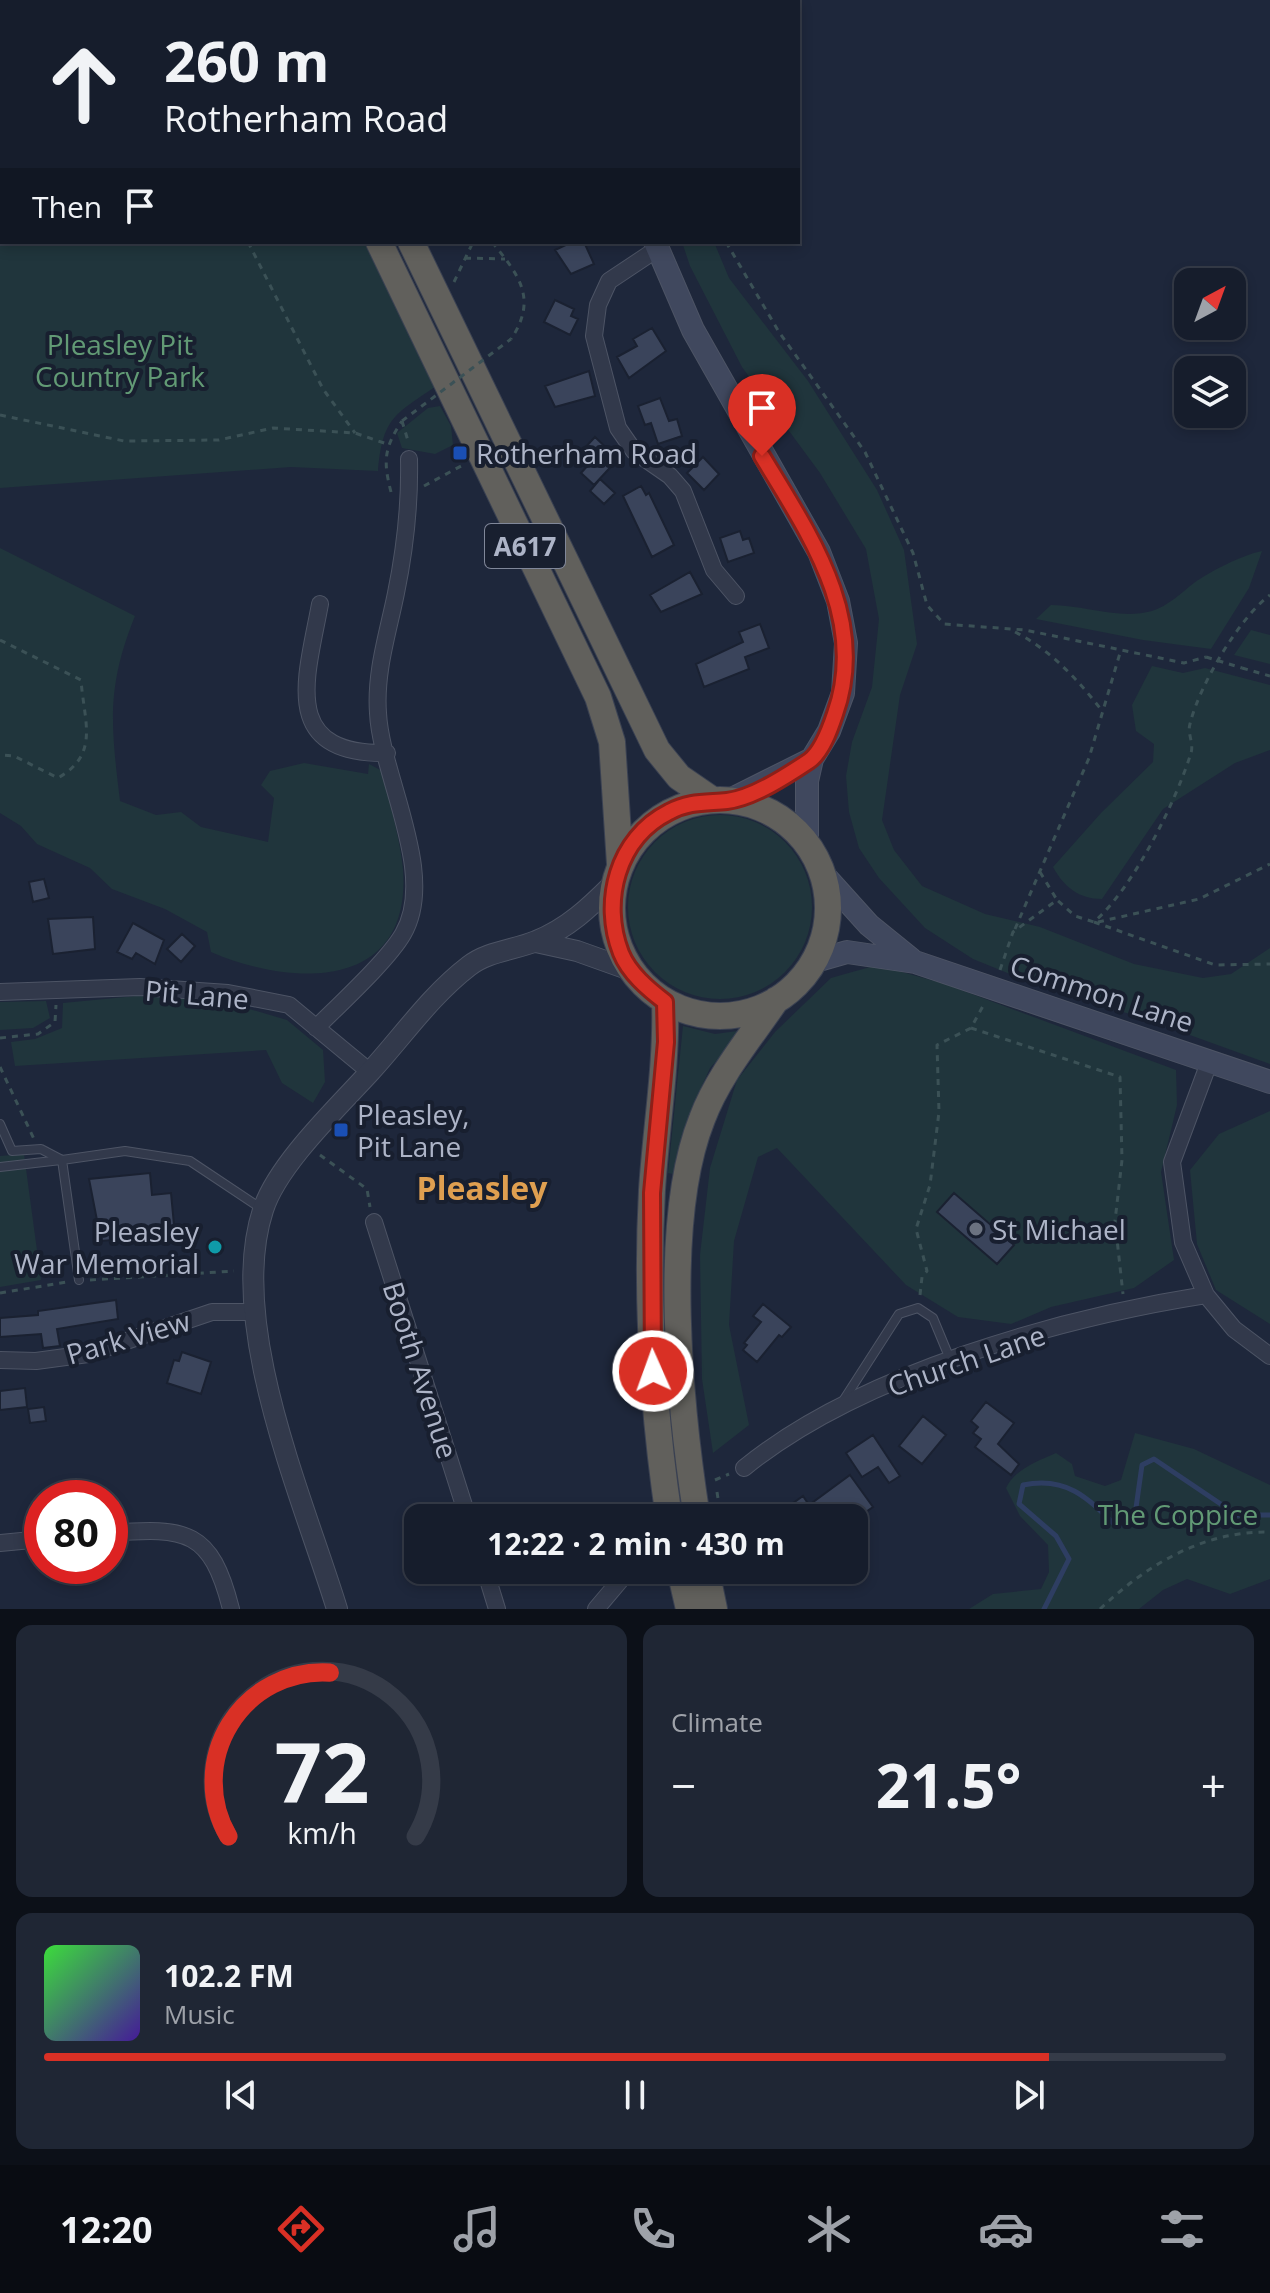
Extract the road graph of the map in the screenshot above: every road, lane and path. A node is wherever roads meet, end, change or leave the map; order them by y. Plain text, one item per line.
1 (249, 244) edge
2 (380, 244) edge
3 (412, 244) edge
4 (472, 244) edge
5 (494, 244) edge
6 (727, 244) edge
7 (656, 246) edge
8 (465, 258) junction
9 (505, 259) junction
10 (438, 294) junction
11 (0, 415) edge
12 (355, 433) junction
13 (409, 440) dead end
14 (387, 444) dead end
15 (481, 455) junction
16 (409, 459) dead end
17 (410, 494) junction
18 (1270, 595) edge
19 (736, 596) dead end
20 (320, 604) dead end
21 (1011, 629) junction
22 (0, 640) edge
23 (1121, 651) junction
24 (1270, 676) edge
25 (1103, 712) junction
26 (387, 753) junction
27 (0, 755) edge
28 (812, 759) junction
29 (720, 800) junction
30 (807, 843) junction
31 (1270, 864) edge
32 (1040, 872) junction
33 (617, 874) junction
34 (823, 874) junction
35 (1057, 900) junction
36 (1094, 922) junction
37 (1013, 932) junction
38 (536, 942) junction
39 (812, 962) junction
40 (915, 962) junction
41 (1270, 964) edge
42 (633, 971) junction
43 (992, 989) junction
44 (56, 990) junction
45 (0, 992) edge
46 (776, 1000) junction
47 (665, 1002) junction
48 (316, 1028) junction
49 (971, 1028) junction
50 (0, 1038) edge
51 (1210, 1060) junction
52 (0, 1067) edge
53 (370, 1072) junction
54 (1270, 1082) edge
55 (0, 1124) edge
56 (306, 1144) junction
57 (41, 1149) junction
58 (62, 1160) junction
59 (0, 1167) edge
60 (263, 1209) junction
61 (374, 1222) joint
62 (254, 1270) junction
63 (79, 1280) junction
64 (0, 1293) edge
65 (1206, 1295) junction
66 (918, 1308) junction
67 (1125, 1311) junction
68 (256, 1312) junction
69 (1270, 1356) edge
70 (950, 1359) junction
71 (0, 1360) edge
72 (841, 1405) junction
73 (744, 1468) joint
74 (464, 1504) edge
75 (667, 1504) edge
76 (695, 1504) edge
77 (719, 1504) edge
78 (128, 1532) edge
79 (1270, 1532) edge
80 (24, 1541) edge
81 (0, 1543) edge
82 (489, 1584) edge
83 (617, 1584) edge
84 (683, 1584) edge
85 (709, 1584) edge
86 (231, 1609) edge
87 (337, 1609) edge
88 (497, 1609) edge
89 (596, 1609) edge
90 (689, 1609) edge
91 (714, 1609) edge
92 (1100, 1609) edge

1 - 12 path
2 - 15 highway, A617
3 - 10 highway, A617
4 - 8 path
5 - 9 path
6 - 21 path
7 - 19 street
7 - 28 main road
8 - 9 path
8 - 10 path
9 - 13 path, bridge
10 - 29 highway, A617
11 - 12 path
12 - 14 path
15 - 17 path
15 - 33 highway, A617
16 - 17 street
17 - 26 street
18 - 36 path
20 - 26 street
21 - 23 path
21 - 25 path
22 - 27 path
23 - 24 path, bridge
23 - 25 path
25 - 32 path
26 - 48 street
28 - 29 main road
28 - 30 main road
29 - 30 highway
29 - 33 highway
30 - 34 highway
31 - 36 path
32 - 35 path
32 - 37 path
33 - 38 street
33 - 42 highway
34 - 39 highway
34 - 40 main road
35 - 36 path
35 - 37 path
36 - 41 path
37 - 43 path
38 - 42 street
38 - 53 street
39 - 40 main road
39 - 46 highway
40 - 43 main road, Common Lane
42 - 47 highway
43 - 49 path
43 - 51 main road, Common Lane
44 - 45 street, Pit Lane
44 - 48 street, Pit Lane
44 - 50 path
46 - 47 highway
46 - 76 highway
47 - 75 highway
48 - 53 street, Pit Lane
49 - 66 path
49 - 67 path
51 - 54 main road, Common Lane
51 - 65 street
52 - 57 path
53 - 56 street
55 - 57 lane
56 - 60 street
56 - 61 path
57 - 58 lane
58 - 59 lane
58 - 60 lane
58 - 63 lane
60 - 62 street
61 - 74 street, Booth Avenue
62 - 63 path
62 - 68 street
63 - 64 path
65 - 67 street, Church Lane
65 - 69 street
66 - 70 lane
66 - 72 lane
67 - 70 street, Church Lane
68 - 71 street, Park View
68 - 87 street
70 - 72 street, Church Lane
72 - 73 street, Church Lane
73 - 77 path
78 - 86 street
79 - 92 path
80 - 81 street
82 - 88 street
83 - 89 street
84 - 90 highway
85 - 91 highway

